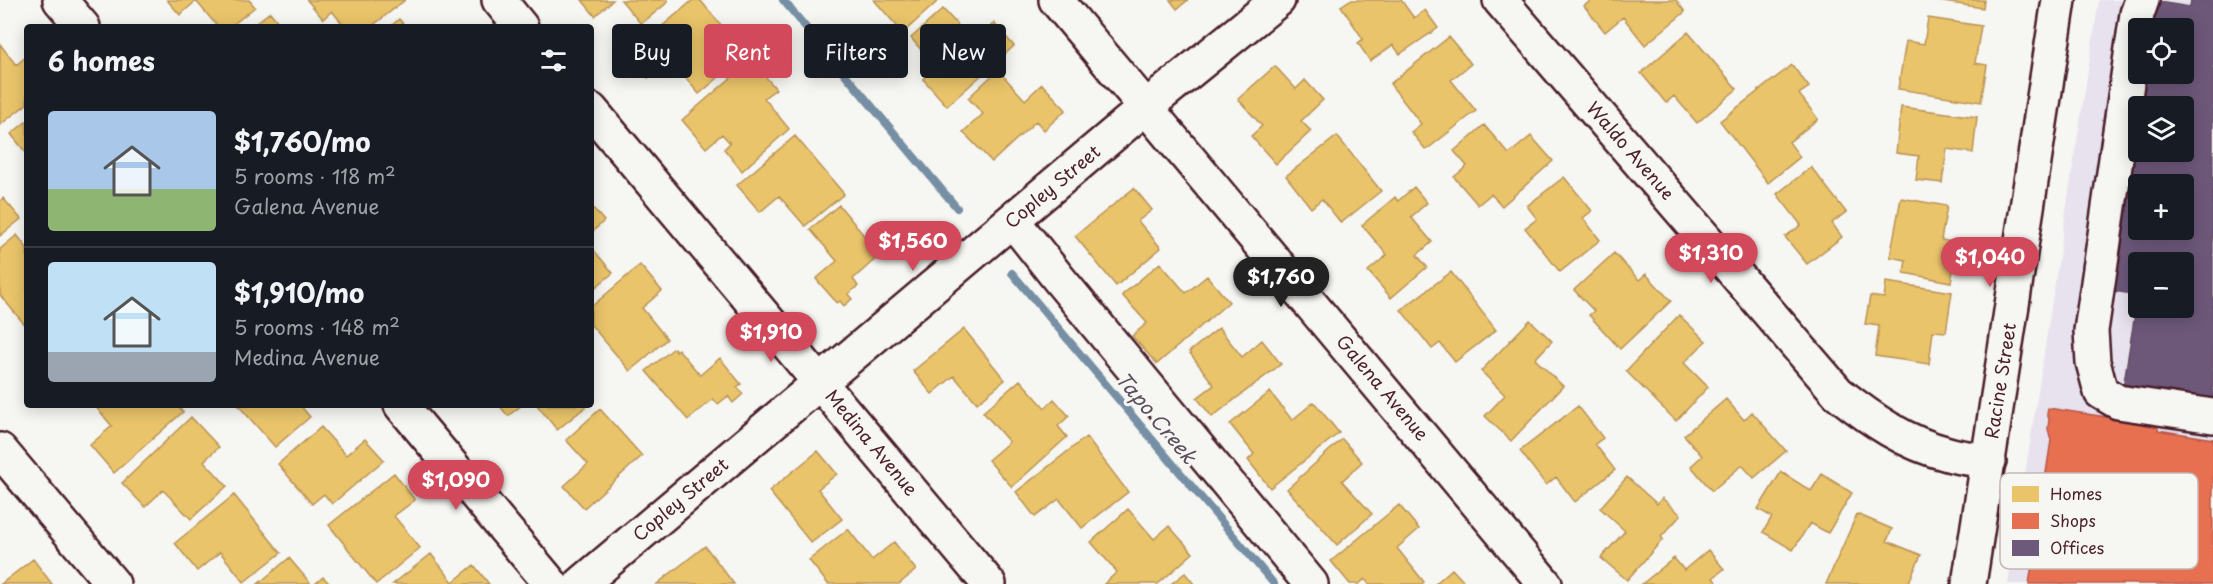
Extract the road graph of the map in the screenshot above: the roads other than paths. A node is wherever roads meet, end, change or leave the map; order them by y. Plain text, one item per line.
1 (60, 0) edge
2 (499, 0) edge
3 (1056, 0) edge
4 (1278, 0) edge
5 (1500, 0) edge
6 (2059, 0) edge
7 (2142, 0) edge
8 (80, 24) edge
9 (519, 24) edge
10 (1146, 107) junction
11 (594, 114) edge
12 (1013, 221) junction
13 (820, 383) junction
14 (403, 408) edge
15 (2213, 416) edge
16 (0, 450) edge
17 (1989, 461) junction
18 (113, 584) edge
19 (551, 584) edge
20 (581, 584) edge
21 (990, 584) edge
22 (1311, 584) edge
23 (1545, 584) edge
24 (1969, 584) edge

1 - 8 street
2 - 9 street
3 - 10 street, Galena Avenue
4 - 10 street, Copley Street
5 - 17 street, Waldo Avenue
6 - 17 street, Racine Street
7 - 15 street
10 - 12 street, Copley Street
10 - 23 street, Galena Avenue
11 - 13 street, Medina Avenue
12 - 13 street, Copley Street
12 - 22 street
13 - 20 street, Copley Street
13 - 21 street, Medina Avenue
14 - 19 street
16 - 18 street
17 - 24 street, Racine Street

